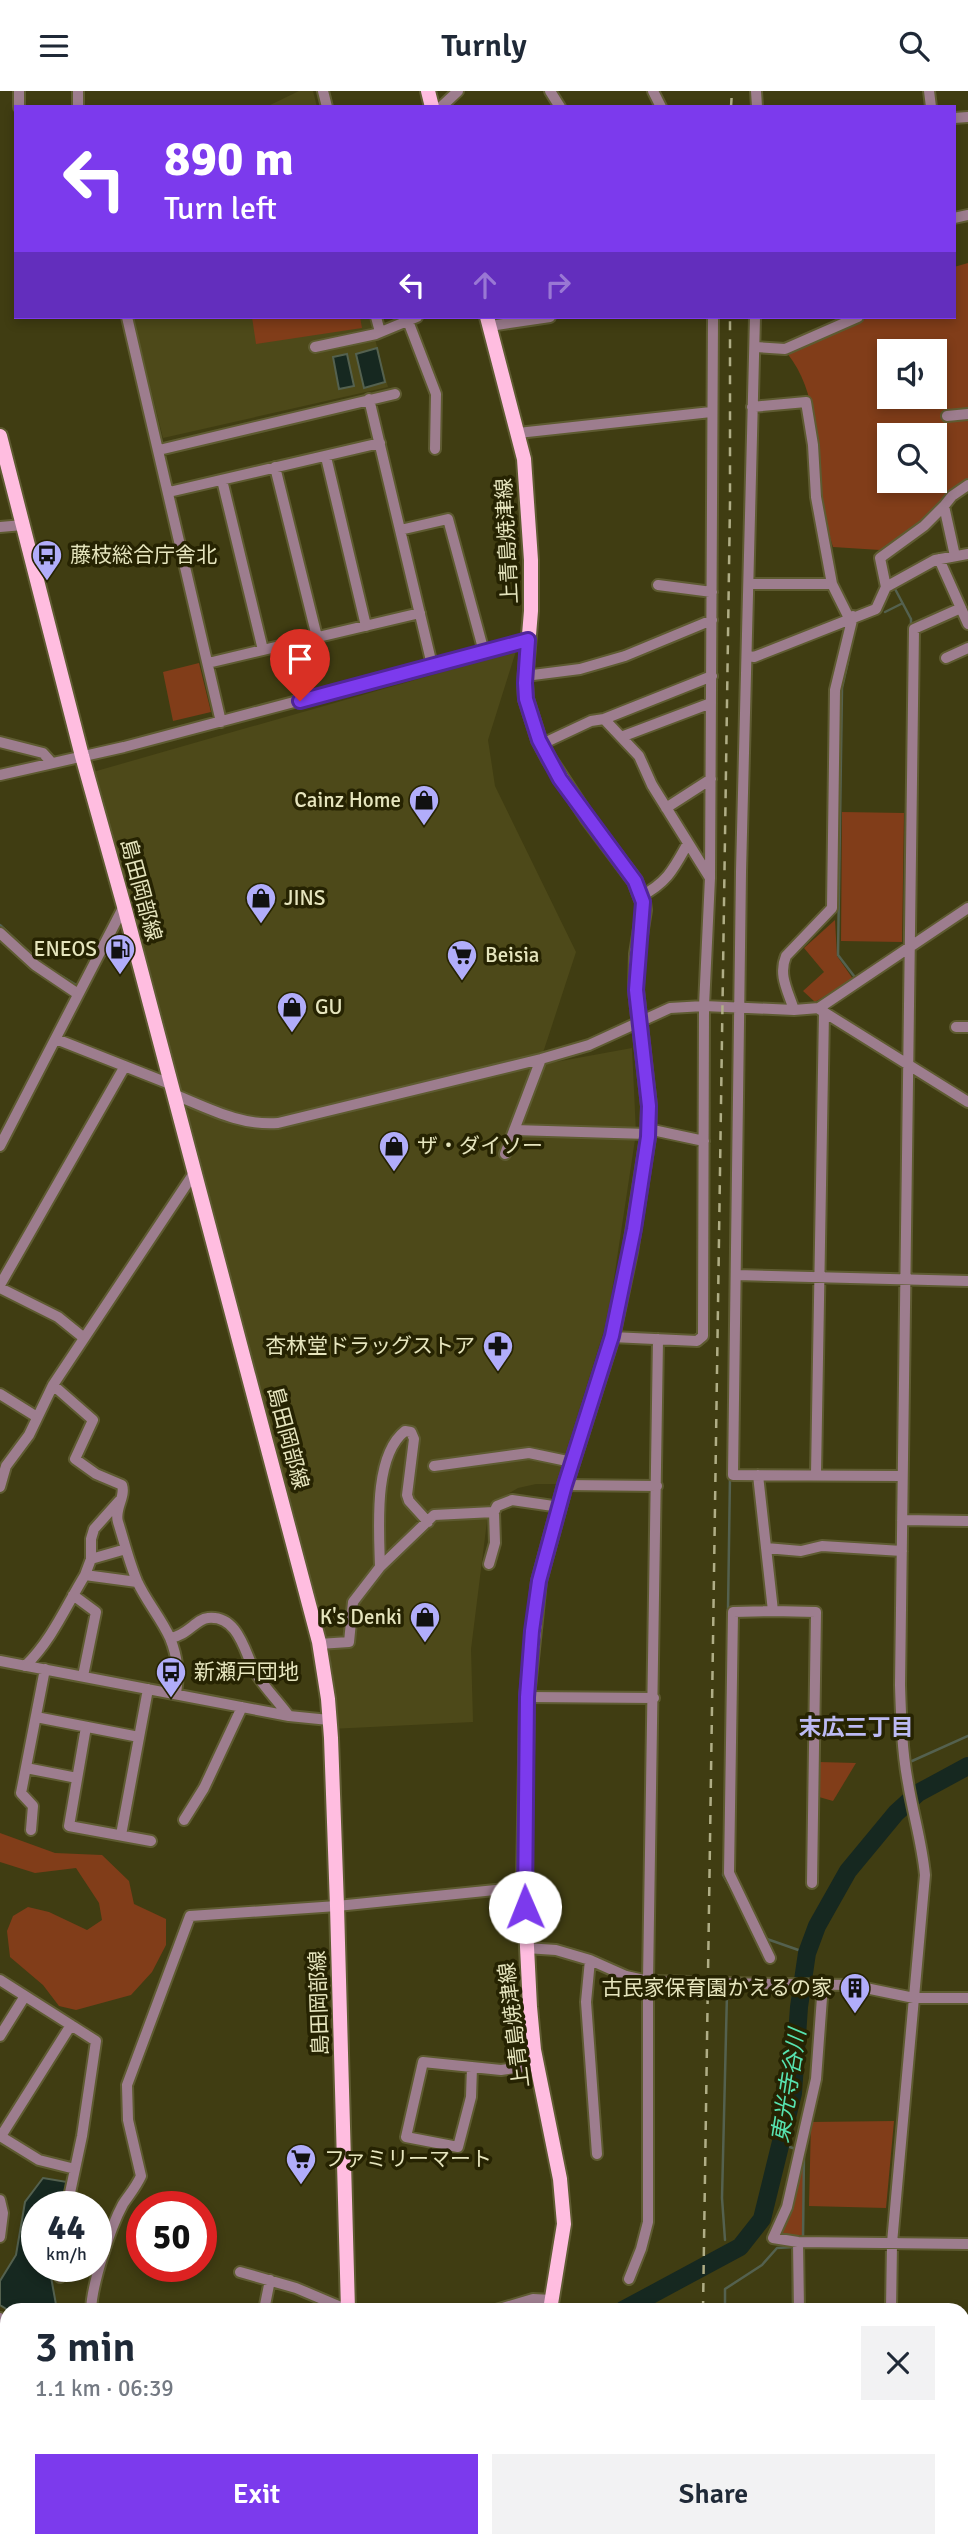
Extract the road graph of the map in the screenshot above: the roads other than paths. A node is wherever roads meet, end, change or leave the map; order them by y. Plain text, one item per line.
1 (458, 91) edge
2 (443, 105) edge
3 (127, 319) edge
4 (377, 319) edge
5 (413, 319) edge
6 (519, 319) edge
7 (713, 319) edge
8 (755, 319) edge
9 (853, 319) edge
10 (488, 321) edge
11 (380, 332) junction
12 (315, 347) dead end
13 (755, 347) junction
14 (395, 394) dead end
15 (369, 399) junction
16 (752, 407) junction
17 (711, 412) junction
18 (968, 414) edge
19 (947, 416) dead end
20 (518, 433) junction
21 (0, 436) edge
22 (380, 443) junction
23 (435, 449) dead end
24 (159, 450) junction
25 (326, 457) junction
26 (275, 467) junction
27 (222, 480) junction
28 (968, 485) edge
29 (169, 492) junction
30 (944, 506) junction
31 (23, 525) junction
32 (0, 527) edge
33 (400, 530) junction
34 (968, 554) edge
35 (955, 556) junction
36 (939, 559) junction
37 (749, 584) junction
38 (832, 584) junction
39 (658, 585) dead end
40 (886, 587) junction
41 (712, 592) junction
42 (961, 608) junction
43 (419, 613) junction
44 (851, 617) junction
45 (712, 620) junction
46 (968, 624) edge
47 (366, 625) junction
48 (317, 637) junction
49 (528, 640) junction
50 (968, 648) edge
51 (263, 650) junction
52 (484, 652) junction
53 (748, 656) junction
54 (946, 658) dead end
55 (208, 663) junction
56 (432, 665) junction
57 (525, 676) junction
58 (712, 676) junction
59 (711, 703) junction
60 (604, 719) junction
61 (221, 722) junction
62 (621, 737) junction
63 (0, 742) edge
64 (542, 744) junction
65 (82, 756) junction
66 (52, 763) junction
67 (0, 775) edge
68 (711, 779) junction
69 (666, 808) junction
70 (688, 843) junction
71 (710, 878) junction
72 (641, 896) junction
73 (124, 906) junction
74 (968, 908) edge
75 (0, 933) edge
76 (910, 948) junction
77 (78, 994) junction
78 (704, 1006) junction
79 (740, 1009) junction
80 (794, 1010) junction
81 (821, 1010) junction
82 (639, 1024) junction
83 (956, 1027) dead end
84 (968, 1027) edge
85 (56, 1039) junction
86 (541, 1059) junction
87 (125, 1066) junction
88 (908, 1066) junction
89 (172, 1089) junction
90 (968, 1102) edge
91 (514, 1130) junction
92 (648, 1132) junction
93 (704, 1141) junction
94 (0, 1146) edge
95 (505, 1154) dead end
96 (194, 1173) junction
97 (737, 1275) junction
98 (818, 1277) junction
99 (906, 1279) junction
100 (968, 1281) edge
101 (0, 1286) edge
102 (612, 1336) junction
103 (83, 1338) junction
104 (658, 1339) junction
105 (53, 1385) junction
106 (0, 1394) edge
107 (37, 1417) junction
108 (572, 1462) junction
109 (434, 1466) dead end
110 (816, 1474) junction
111 (758, 1475) junction
112 (902, 1476) junction
113 (565, 1485) junction
114 (657, 1486) junction
115 (0, 1487) edge
116 (122, 1496) junction
117 (559, 1507) junction
118 (494, 1512) junction
119 (902, 1520) junction
120 (968, 1521) edge
121 (428, 1522) junction
122 (766, 1548) junction
123 (127, 1549) junction
124 (902, 1552) junction
125 (91, 1559) junction
126 (489, 1563) dead end
127 (380, 1567) junction
128 (85, 1574) junction
129 (137, 1582) junction
130 (72, 1595) junction
131 (773, 1611) junction
132 (170, 1638) junction
133 (319, 1644) junction
134 (0, 1661) edge
135 (25, 1666) junction
136 (45, 1669) junction
137 (83, 1676) junction
138 (148, 1689) junction
139 (176, 1694) junction
140 (527, 1697) junction
141 (654, 1698) junction
142 (242, 1707) junction
143 (289, 1716) junction
144 (36, 1717) junction
145 (329, 1720) junction
146 (86, 1727) junction
147 (139, 1737) junction
148 (26, 1768) junction
149 (77, 1778) junction
150 (184, 1819) dead end
151 (31, 1830) dead end
152 (121, 1835) junction
153 (151, 1841) dead end
154 (812, 1883) dead end
155 (524, 1887) junction
156 (337, 1906) junction
157 (526, 1948) junction
158 (770, 1958) dead end
159 (590, 1960) junction
160 (0, 1980) edge
161 (648, 1981) junction
162 (690, 1982) tunnel mouth
163 (719, 1983) tunnel mouth
164 (820, 1984) junction
165 (25, 1996) junction
166 (914, 1998) junction
167 (968, 1998) edge
168 (71, 2025) junction
169 (0, 2036) edge
170 (537, 2065) junction
171 (472, 2067) junction
172 (0, 2136) edge
173 (597, 2154) dead end
174 (75, 2169) junction
175 (70, 2191) edge
176 (0, 2200) edge
177 (0, 2237) edge
178 (798, 2242) junction
179 (892, 2242) junction
180 (968, 2244) edge
181 (240, 2272) dead end
182 (629, 2279) dead end
183 (270, 2280) junction
184 (92, 2303) edge
185 (265, 2303) edge
186 (330, 2303) edge
187 (348, 2303) edge
188 (520, 2303) edge
189 (545, 2303) edge
190 (551, 2303) edge
191 (799, 2303) edge
192 (891, 2303) edge

1 - 2 street
3 - 24 street
4 - 11 street
5 - 11 street
5 - 23 street
6 - 10 street
7 - 17 street
8 - 13 street
9 - 13 street
10 - 20 main road, 上青島焼津線
11 - 12 street
13 - 16 street
14 - 15 street
15 - 22 street
15 - 24 street
16 - 37 street
16 - 38 street
17 - 20 street
17 - 41 street
18 - 19 street
20 - 49 main road, 上青島焼津線
21 - 31 main road, 島田岡部線
22 - 25 street
22 - 33 street
24 - 29 street
25 - 26 street
25 - 47 street
26 - 27 street
26 - 48 street
27 - 29 street
27 - 51 street
28 - 30 street
29 - 55 street
30 - 35 street
30 - 40 street
31 - 32 street
31 - 65 main road, 島田岡部線
33 - 43 street
33 - 52 street
34 - 35 street
35 - 36 street
36 - 40 street
36 - 42 street
37 - 38 street
37 - 53 street
38 - 44 street
39 - 41 street
40 - 44 street
41 - 45 street
42 - 46 street
42 - 76 street
43 - 47 street
43 - 56 street
44 - 53 street
44 - 80 street
45 - 57 street
45 - 58 street
47 - 48 street
48 - 51 street
49 - 52 street
49 - 57 main road, 上青島焼津線
50 - 54 street
51 - 55 street
52 - 56 street
53 - 79 street
55 - 61 street
56 - 61 street
57 - 64 main road, 上青島焼津線
58 - 59 street
58 - 60 street
59 - 62 street
59 - 68 street
60 - 62 street
60 - 64 street
61 - 65 street
62 - 69 street
63 - 66 street
64 - 72 main road, 上青島焼津線
65 - 66 street
65 - 73 main road, 島田岡部線
66 - 67 street
68 - 69 street
68 - 71 street
69 - 70 street
70 - 71 street
70 - 72 street
71 - 78 street
72 - 82 main road, 上青島焼津線
73 - 77 street
73 - 89 main road, 島田岡部線
74 - 76 street
75 - 77 street
76 - 81 street
76 - 88 street
77 - 85 street
78 - 79 street
78 - 82 street
78 - 93 street
79 - 80 street
79 - 97 street
80 - 81 street
81 - 88 street
81 - 98 street
82 - 86 street
82 - 92 main road, 上青島焼津線
83 - 84 street
85 - 87 street
85 - 94 street
86 - 89 street
86 - 91 street
87 - 89 street
87 - 101 street
88 - 90 street
88 - 99 street
89 - 96 main road, 島田岡部線
91 - 92 street
91 - 95 street
92 - 93 street
92 - 102 main road, 上青島焼津線
93 - 104 street
96 - 103 street
96 - 133 main road, 島田岡部線
97 - 98 street
97 - 111 street
98 - 99 street
98 - 110 street
99 - 100 street
99 - 112 street
101 - 103 street
102 - 104 street
102 - 108 main road, 上青島焼津線
103 - 105 street
104 - 114 street
105 - 107 street
105 - 116 street
106 - 107 street
107 - 115 street
108 - 109 street
108 - 113 main road, 上青島焼津線
110 - 111 street
110 - 112 street
111 - 122 street
112 - 119 street
113 - 114 street
113 - 117 main road, 上青島焼津線
114 - 141 street
116 - 123 street
116 - 125 street
117 - 118 street
117 - 140 main road, 上青島焼津線
118 - 121 street
118 - 126 street
119 - 120 street
119 - 124 street
121 - 127 street
121 - 127 street
122 - 124 street
122 - 131 street
123 - 125 street
123 - 129 street
124 - 166 street
125 - 128 street
127 - 133 street
128 - 129 street
128 - 130 street
129 - 132 street
130 - 135 street
130 - 137 street
131 - 154 street
131 - 158 street
132 - 139 street
132 - 143 street
133 - 145 main road, 島田岡部線
134 - 135 street
135 - 136 street
136 - 137 street
136 - 144 street
137 - 138 street
138 - 139 street
138 - 147 street
139 - 142 street
140 - 141 street
140 - 155 main road, 上青島焼津線
141 - 161 street
142 - 143 street
142 - 150 street
143 - 145 street
144 - 146 street
144 - 148 street
145 - 156 main road, 島田岡部線
146 - 147 street
146 - 149 street
147 - 152 street
148 - 149 street
148 - 151 street
149 - 152 street
152 - 153 street
155 - 156 street
155 - 157 main road, 上青島焼津線
156 - 184 street
156 - 187 main road, 島田岡部線
157 - 159 street
157 - 170 main road, 上青島焼津線
159 - 161 street
159 - 173 street
160 - 165 street
161 - 162 street
161 - 182 street
163 - 164 street
164 - 166 street
164 - 178 street
165 - 168 street
165 - 169 street
166 - 167 street
166 - 179 street
168 - 172 street
168 - 174 street
170 - 171 street
170 - 190 main road, 上青島焼津線
171 - 171 street
172 - 174 street
174 - 175 street
176 - 177 street
178 - 179 street
178 - 191 street
179 - 180 street
179 - 192 street
181 - 183 street
183 - 185 street
183 - 186 street
188 - 189 street

